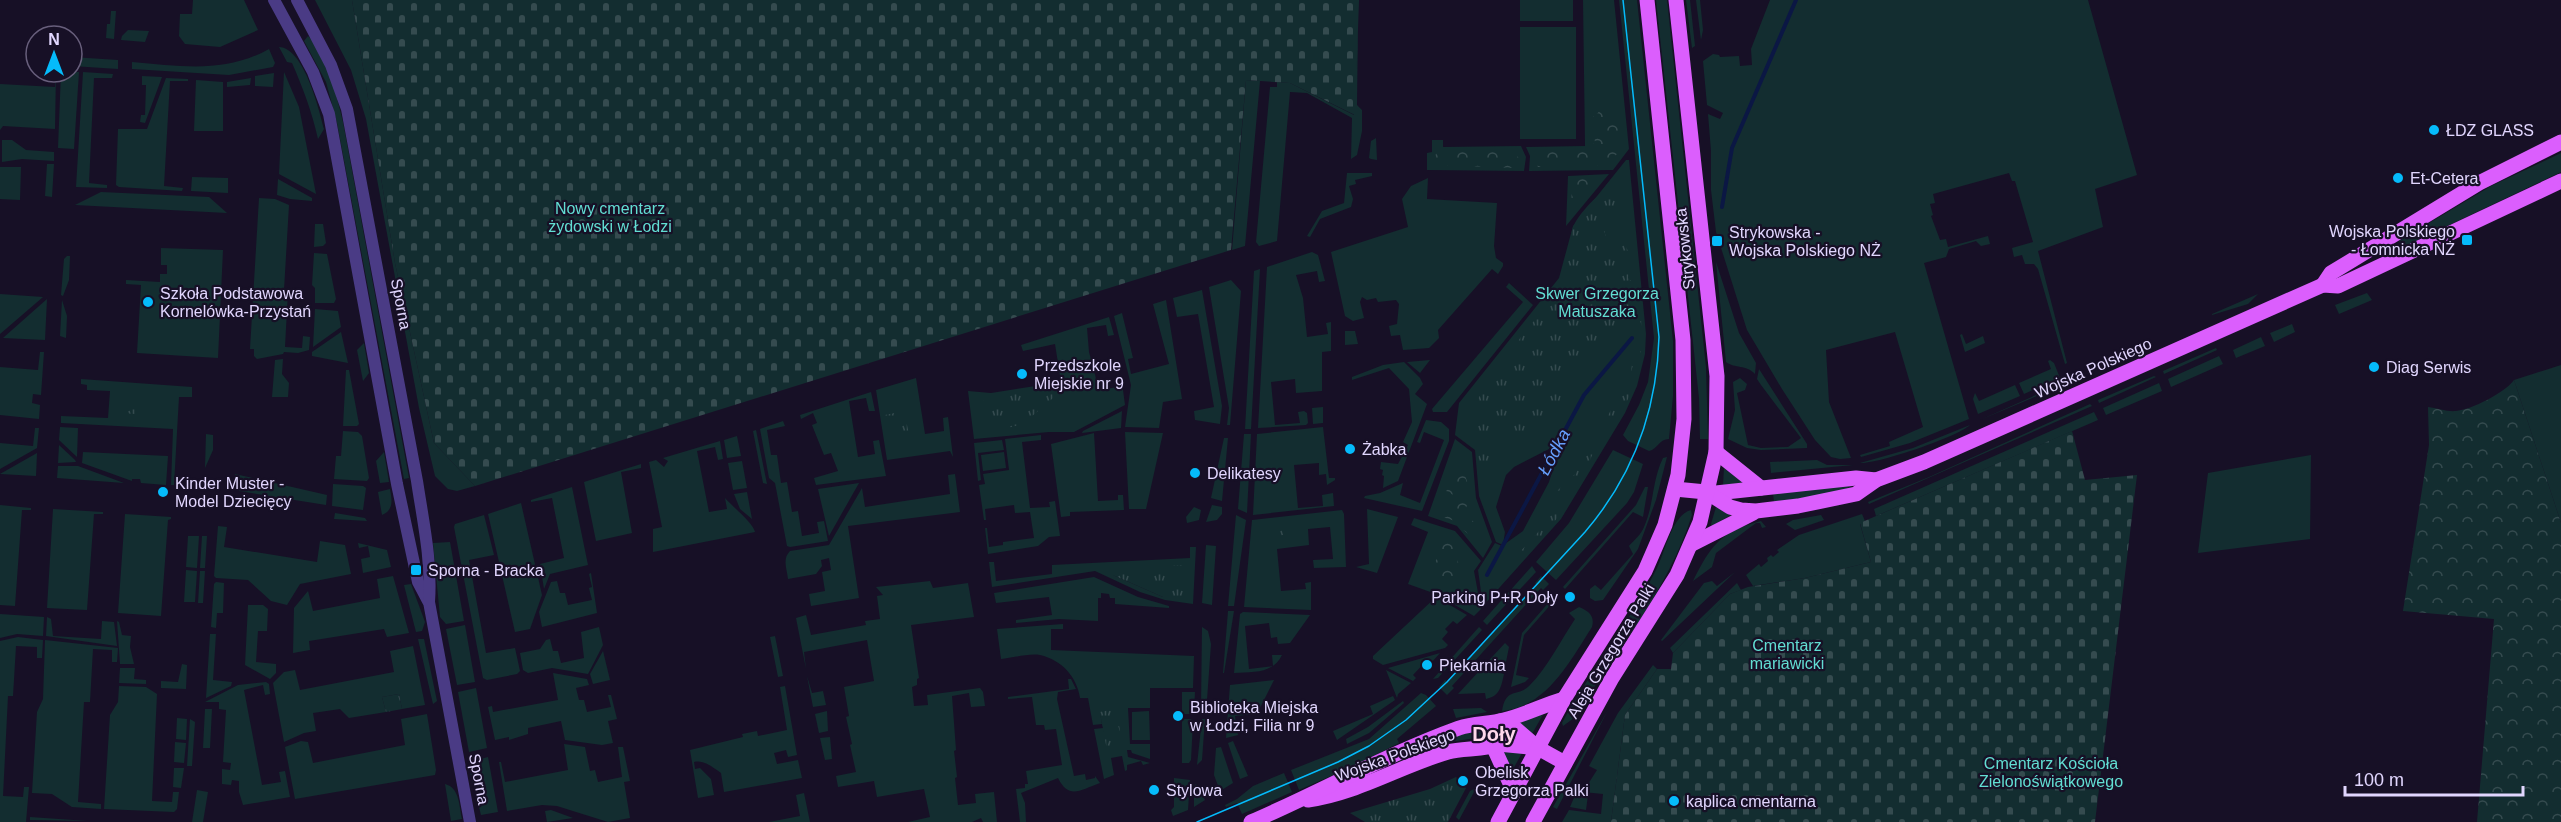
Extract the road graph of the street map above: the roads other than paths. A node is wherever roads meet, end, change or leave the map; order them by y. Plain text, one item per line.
1 (274, 0) edge
2 (297, 0) edge
3 (1647, 0) edge
4 (1676, 0) edge
5 (2561, 141) edge
6 (2561, 181) edge
7 (2323, 285) junction
8 (1716, 452) junction
9 (1876, 480) junction
10 (1761, 488) junction
11 (1675, 489) junction
12 (1708, 493) junction
13 (1756, 511) junction
14 (1692, 544) junction
15 (429, 602) junction
16 (1564, 699) junction
17 (1500, 721) junction
18 (1493, 746) junction
19 (1538, 748) junction
20 (1565, 763) junction
21 (1514, 792) junction
22 (1300, 801) junction
23 (470, 822) edge
24 (1251, 822) edge
25 (1498, 822) edge
26 (1533, 822) edge

1 - 15 street, Sporna
2 - 15 street, Sporna
3 - 11 main road, Strykowska
4 - 8 main road, Strykowska
5 - 7 main road, Wojska Polskiego
6 - 7 main road, Wojska Polskiego
7 - 9 main road, Wojska Polskiego
8 - 10 main road
8 - 12 main road, Strykowska
9 - 10 main road, Wojska Polskiego
9 - 13 main road, Wojska Polskiego
10 - 12 main road, Wojska Polskiego
11 - 12 main road, Wojska Polskiego
11 - 16 main road, Aleja Grzegorza Palki
12 - 13 main road, Wojska Polskiego
12 - 14 main road, Aleja Grzegorza Palki
13 - 14 main road
14 - 20 main road, Aleja Grzegorza Palki
15 - 23 street, Sporna
16 - 17 main road, Wojska Polskiego
16 - 19 main road, Aleja Grzegorza Palki
17 - 19 main road, Wojska Polskiego
17 - 22 main road, Wojska Polskiego
18 - 19 main road, Wojska Polskiego
18 - 21 main road
18 - 22 main road, Wojska Polskiego
19 - 20 main road, Wojska Polskiego
19 - 21 main road, Aleja Grzegorza Palki
20 - 26 main road, Aleja Grzegorza Palki
21 - 25 main road, Aleja Grzegorza Palki
22 - 24 main road, Wojska Polskiego

